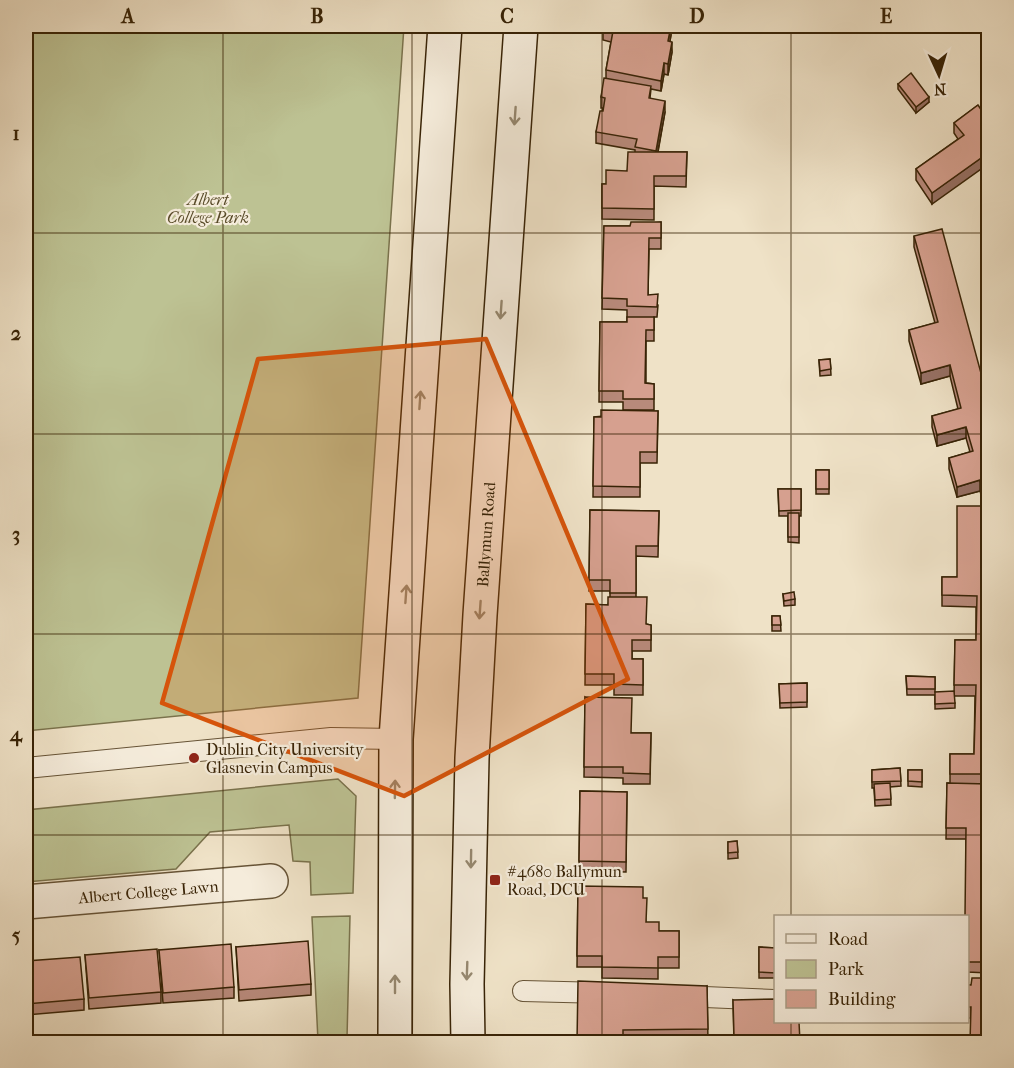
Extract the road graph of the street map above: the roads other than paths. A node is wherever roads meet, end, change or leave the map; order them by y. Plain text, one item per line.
1 (446, 26) edge
2 (521, 26) edge
3 (396, 739) junction
4 (26, 768) edge
5 (271, 881) dead end
6 (26, 902) edge
7 (523, 991) dead end
8 (620, 994) edge
9 (668, 996) edge
10 (774, 1000) edge
11 (395, 1042) edge
12 (468, 1042) edge

3 -> 1 main road
2 -> 12 main road, Ballymun Road
3 - 4 lane
11 -> 3 main road
5 - 6 main road, Albert College Lawn
7 - 8 lane
9 - 10 lane

